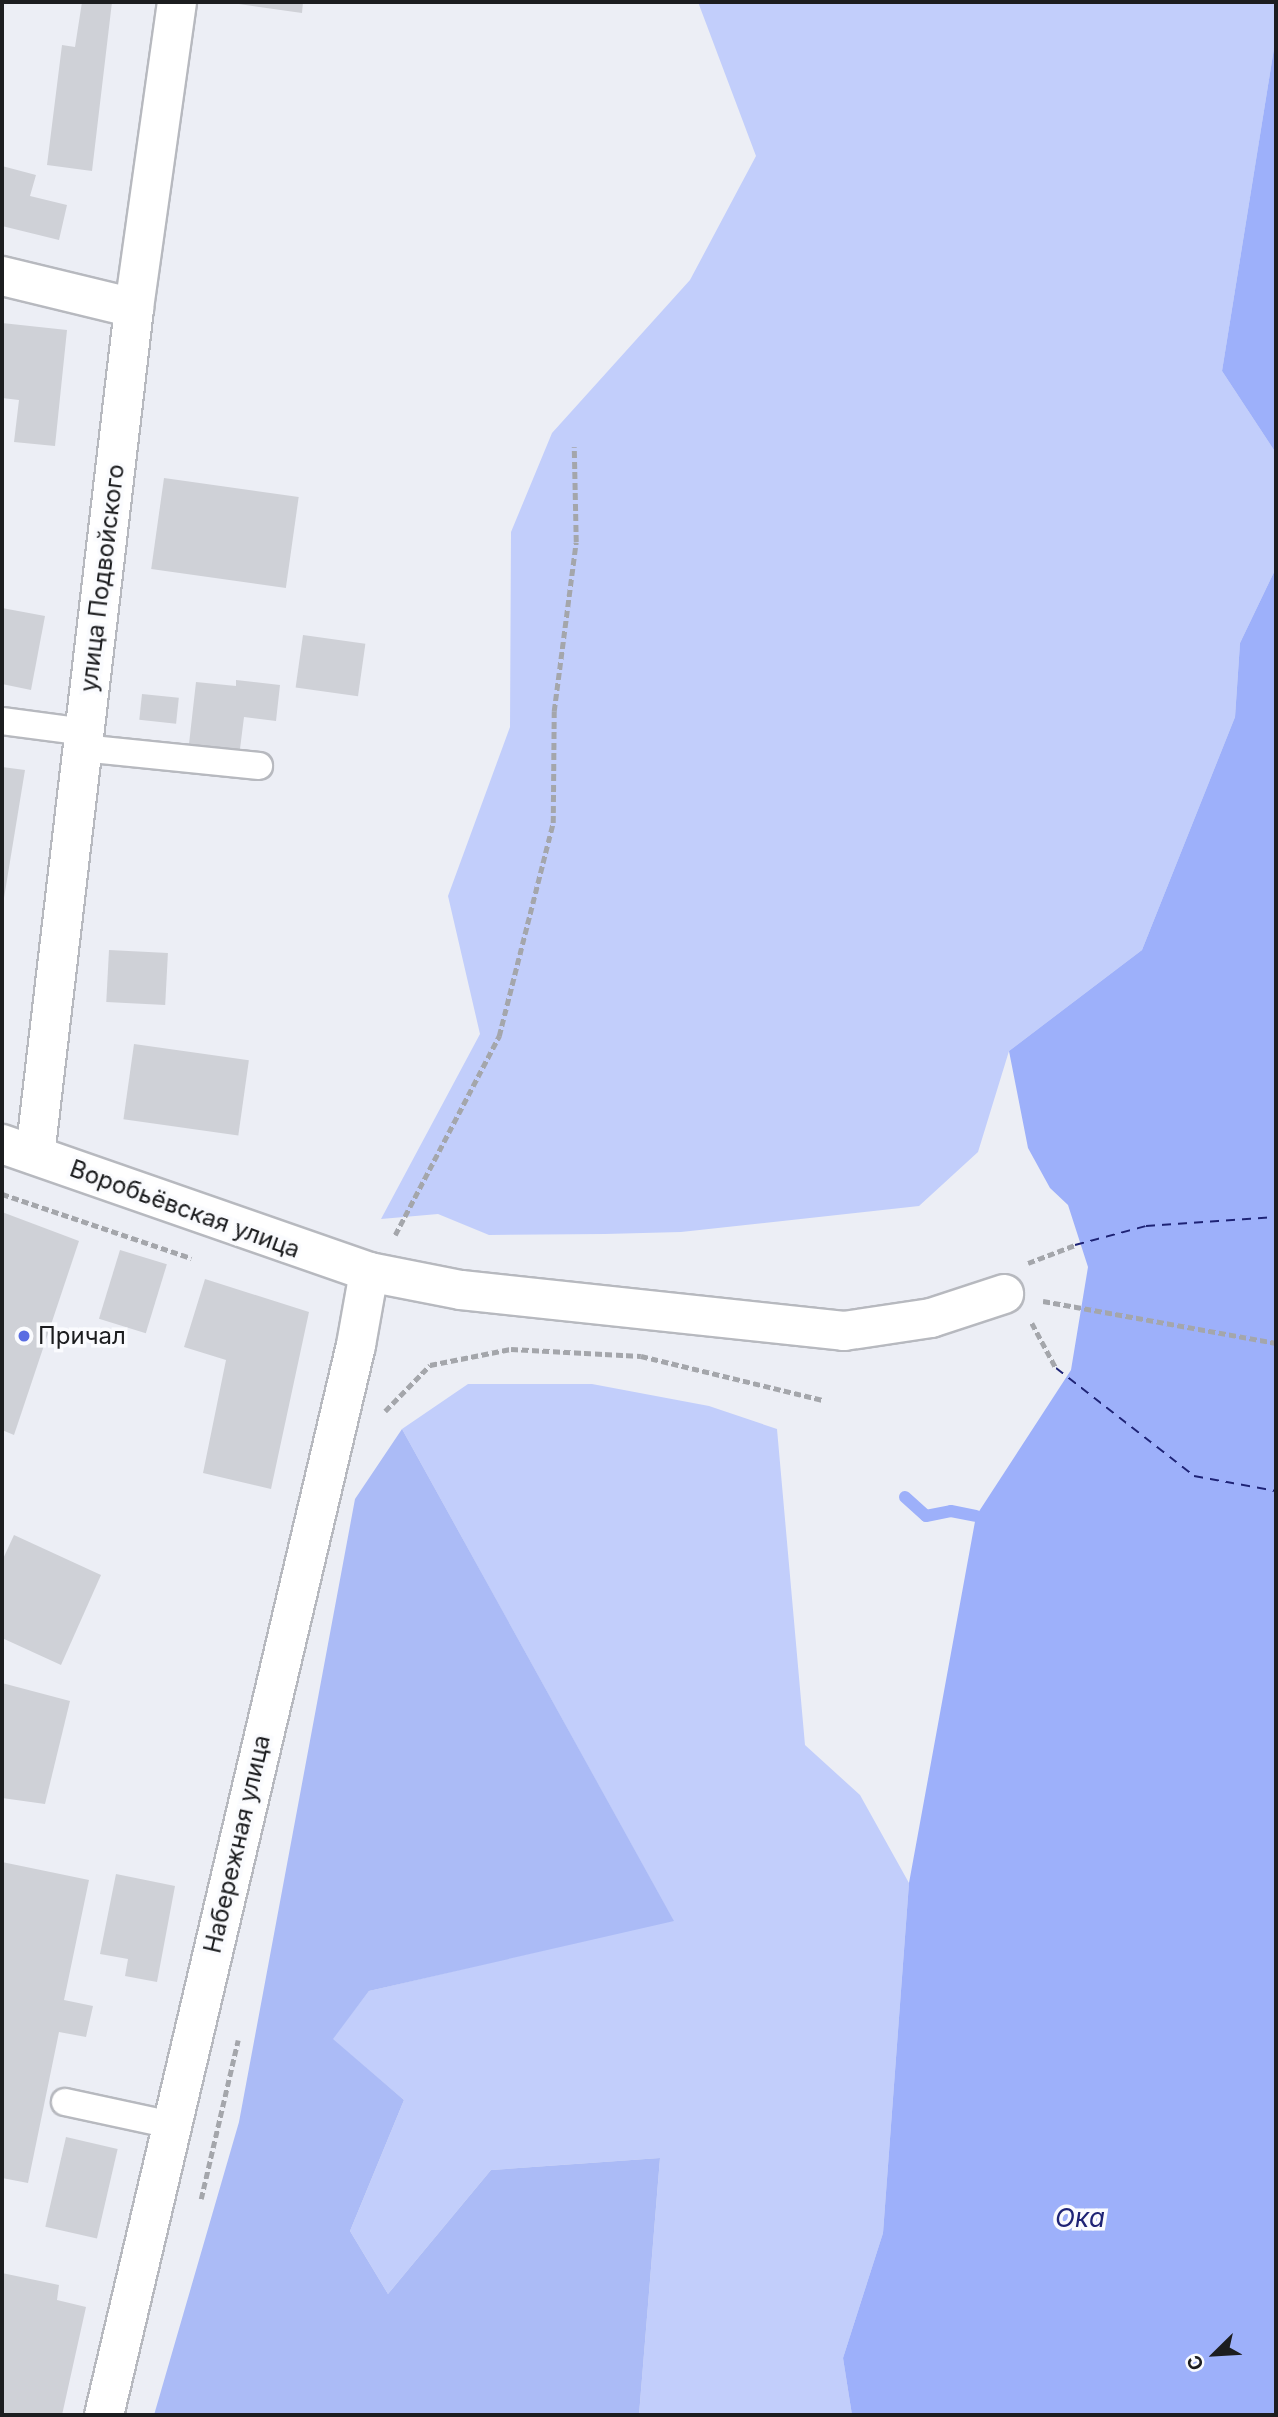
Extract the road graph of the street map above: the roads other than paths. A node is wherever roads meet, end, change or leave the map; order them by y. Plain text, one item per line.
1 (177, 2) edge
2 (2, 276) edge
3 (134, 308) junction
4 (2, 721) edge
5 (83, 740) junction
6 (259, 766) dead end
7 (18, 1149) edge
8 (369, 1272) junction
9 (1004, 1294) road end
10 (65, 2102) dead end
11 (172, 2124) junction
12 (104, 2415) edge

1 - 3 street, улица Подвойского
2 - 3 street
3 - 5 street, улица Подвойского
4 - 5 lane
5 - 6 lane
5 - 7 street, улица Подвойского
7 - 8 street, Воробьёвская улица
8 - 9 street, Воробьёвская улица
8 - 11 street, Набережная улица
10 - 11 lane
11 - 12 street, Набережная улица

